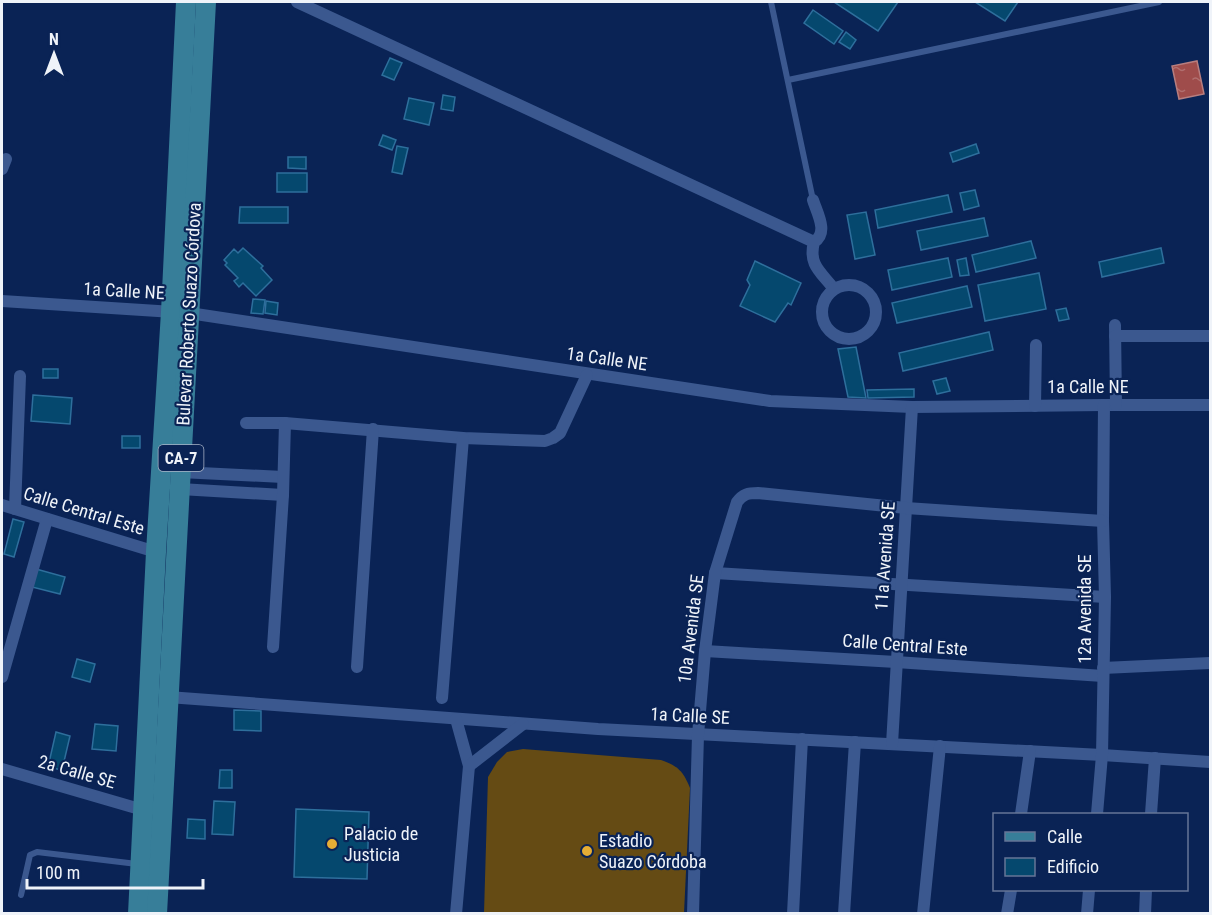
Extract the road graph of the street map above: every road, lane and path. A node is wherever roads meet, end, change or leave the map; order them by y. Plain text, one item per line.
1 (186, 2) edge
2 (206, 2) edge
3 (297, 2) edge
4 (771, 2) edge
5 (1159, 2) edge
6 (788, 80) junction
7 (813, 200) joint
8 (814, 242) junction
9 (834, 289) junction
10 (2, 302) edge
11 (180, 313) junction
12 (1210, 336) edge
13 (1036, 345) dead end
14 (587, 375) junction
15 (20, 376) dead end
16 (1110, 405) junction
17 (1210, 405) edge
18 (1035, 406) junction
19 (912, 407) junction
20 (246, 423) dead end
21 (285, 423) junction
22 (373, 429) junction
23 (463, 438) junction
24 (283, 477) junction
25 (180, 480) junction
26 (283, 495) junction
27 (2, 505) edge
28 (906, 508) junction
29 (15, 509) junction
30 (47, 519) junction
31 (1103, 521) junction
32 (156, 552) junction
33 (715, 573) junction
34 (901, 584) junction
35 (1105, 597) junction
36 (273, 647) dead end
37 (705, 651) junction
38 (896, 662) junction
39 (1210, 663) edge
40 (357, 667) dead end
41 (1103, 672) junction
42 (2, 677) edge
43 (168, 697) junction
44 (442, 698) dead end
45 (456, 719) junction
46 (523, 724) junction
47 (698, 735) junction
48 (802, 739) junction
49 (855, 742) junction
50 (892, 744) junction
51 (940, 746) junction
52 (1030, 751) junction
53 (1102, 755) junction
54 (1155, 758) junction
55 (1210, 762) edge
56 (469, 766) junction
57 (2, 769) edge
58 (143, 810) junction
59 (1021, 813) edge
60 (1097, 813) edge
61 (1151, 813) edge
62 (140, 864) junction
63 (1011, 891) edge
64 (1089, 891) edge
65 (1146, 891) edge
66 (21, 895) dead end
67 (138, 914) edge
68 (157, 914) edge
69 (456, 914) edge
70 (693, 914) edge
71 (793, 914) edge
72 (844, 914) edge
73 (923, 914) edge
74 (1007, 914) edge
75 (1087, 914) edge
76 (1145, 914) edge

1 - 11 main road, Bulevar Roberto Suazo Córdova / CA-7
2 - 11 main road, Bulevar Roberto Suazo Córdova / CA-7
3 - 8 street
4 - 6 lane
5 - 6 lane
6 - 7 lane
7 - 8 street
8 - 9 street
9 - 9 street
10 - 11 street, 1a Calle NE
11 - 14 street, 1a Calle NE
11 - 25 main road, Bulevar Roberto Suazo Córdova / CA-7
11 - 32 main road, Bulevar Roberto Suazo Córdova / CA-7
12 - 16 street, 12a Avenida SE
13 - 18 street
14 - 19 street, 1a Calle NE
14 - 23 street
15 - 29 street
16 - 17 street, 1a Calle NE
16 - 18 street, 1a Calle NE
16 - 31 street, 12a Avenida SE
18 - 19 street, 1a Calle NE
19 - 28 street, 11a Avenida SE
20 - 21 street
21 - 22 street
21 - 24 street
22 - 23 street
22 - 40 street
23 - 44 street
24 - 25 street
24 - 26 street
25 - 26 street
25 - 43 main road, Bulevar Roberto Suazo Córdova / CA-7
26 - 36 street
27 - 29 street, Calle Central Este
28 - 31 street
28 - 33 street, 10a Avenida SE
28 - 34 street, 11a Avenida SE
29 - 30 street, Calle Central Este
30 - 32 street, Calle Central Este
30 - 42 street
31 - 35 street, 12a Avenida SE
32 - 58 main road, Bulevar Roberto Suazo Córdova / CA-7
33 - 34 street
33 - 37 street, 10a Avenida SE
34 - 35 street
34 - 38 street, 11a Avenida SE
35 - 41 street, 12a Avenida SE
37 - 38 street, Calle Central Este
37 - 47 street, 10a Avenida SE
38 - 41 street, Calle Central Este
38 - 50 street, 11a Avenida SE
39 - 41 street, Calle Central Este
41 - 53 street, 12a Avenida SE
43 - 45 street, 1a Calle SE
43 - 68 main road, Bulevar Roberto Suazo Córdova / CA-7
45 - 46 street, 1a Calle SE
45 - 56 street
46 - 47 street, 1a Calle SE
46 - 56 street
47 - 48 street, 1a Calle SE
47 - 70 street, 10a Avenida SE
48 - 49 street, 1a Calle SE
48 - 71 street
49 - 50 street, 1a Calle SE
49 - 72 street
50 - 51 street, 1a Calle SE
51 - 52 street, 1a Calle SE
51 - 73 street
52 - 53 street, 1a Calle SE
52 - 59 street
53 - 54 street, 1a Calle SE
53 - 60 street, 12a Avenida SE
54 - 55 street, 1a Calle SE
54 - 61 street
56 - 69 street
57 - 58 street, 2a Calle SE
58 - 62 main road, Bulevar Roberto Suazo Córdova / CA-7
62 - 66 lane
62 - 67 main road, Bulevar Roberto Suazo Córdova / CA-7
63 - 74 street
64 - 75 street
65 - 76 street

